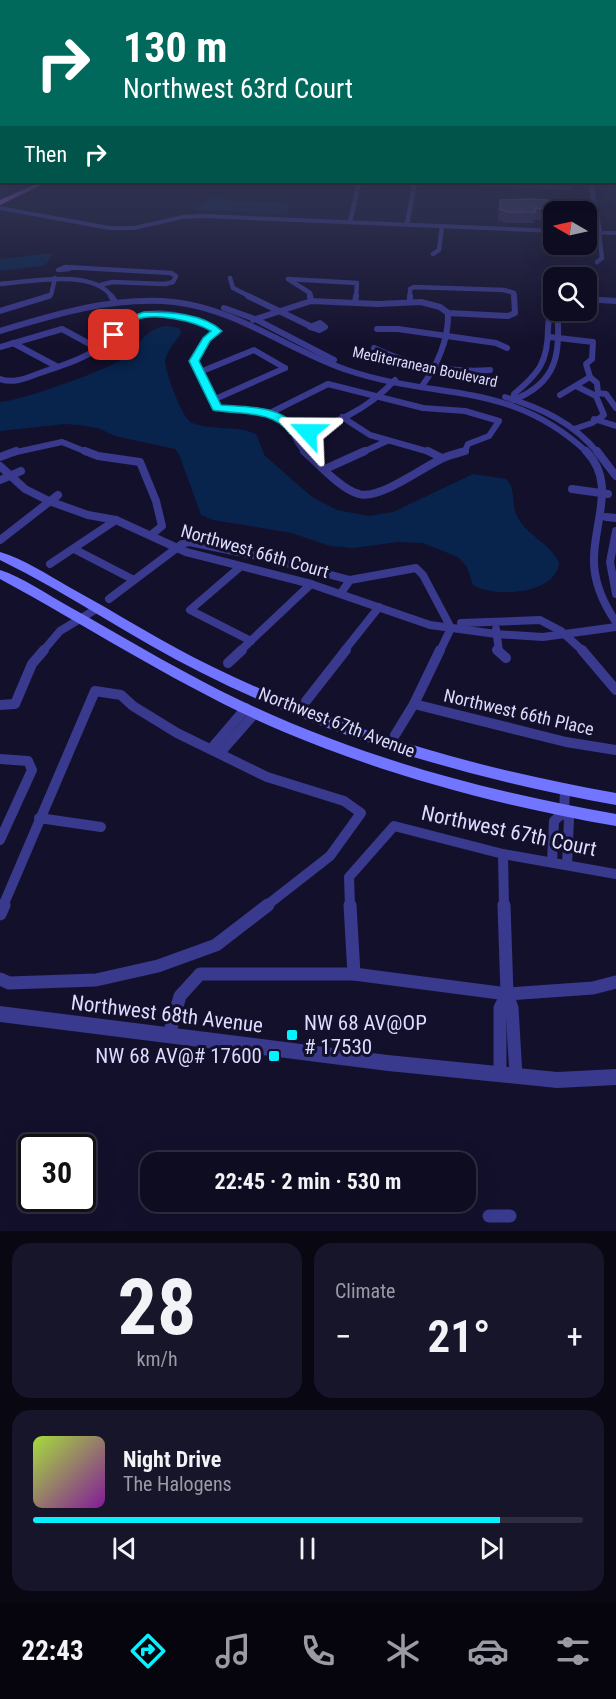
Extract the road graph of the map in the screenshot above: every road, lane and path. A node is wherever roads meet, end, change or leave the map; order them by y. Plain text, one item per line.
1 (441, 232) edge
2 (599, 233) joint
3 (616, 233) edge
4 (433, 254) dead end
5 (597, 261) dead end
6 (69, 268) dead end
7 (82, 268) junction
8 (55, 278) junction
9 (77, 278) junction
10 (230, 278) dead end
11 (0, 284) edge
12 (104, 287) junction
13 (597, 300) edge
14 (178, 301) junction
15 (311, 301) junction
16 (616, 301) edge
17 (115, 302) junction
18 (355, 302) junction
19 (410, 302) junction
20 (279, 310) junction
21 (0, 311) edge
22 (448, 313) junction
23 (170, 315) junction
24 (134, 318) junction
25 (255, 320) junction
26 (549, 321) edge
27 (558, 321) edge
28 (246, 323) junction
29 (126, 324) junction
30 (310, 326) dead end
31 (0, 329) edge
32 (377, 329) dead end
33 (446, 337) junction
34 (550, 337) junction
35 (560, 338) junction
36 (13, 343) junction
37 (0, 347) edge
38 (374, 348) dead end
39 (507, 348) dead end
40 (99, 349) junction
41 (433, 365) junction
42 (56, 366) junction
43 (490, 370) dead end
44 (200, 372) junction
45 (590, 377) junction
46 (0, 379) edge
47 (395, 380) junction
48 (8, 382) joint
49 (424, 384) junction
50 (576, 386) junction
51 (596, 394) junction
52 (560, 395) dead end
53 (379, 397) junction
54 (213, 400) junction
55 (512, 402) junction
56 (616, 408) edge
57 (270, 413) junction
58 (342, 417) junction
59 (596, 419) junction
60 (616, 426) edge
61 (575, 428) junction
62 (565, 431) junction
63 (294, 432) junction
64 (387, 441) junction
65 (0, 457) edge
66 (442, 458) junction
67 (0, 465) edge
68 (326, 469) junction
69 (21, 471) dead end
70 (10, 475) junction
71 (616, 476) edge
72 (0, 480) edge
73 (572, 489) dead end
74 (608, 494) junction
75 (58, 495) dead end
76 (364, 495) joint
77 (49, 501) junction
78 (606, 517) junction
79 (616, 518) edge
80 (116, 520) junction
81 (616, 531) edge
82 (151, 535) junction
83 (0, 540) edge
84 (177, 548) junction
85 (74, 549) junction
86 (1, 558) edge
87 (50, 564) dead end
88 (240, 567) junction
89 (0, 574) edge
90 (134, 580) junction
91 (350, 580) junction
92 (311, 584) junction
93 (341, 593) junction
94 (616, 594) edge
95 (109, 599) dead end
96 (379, 607) junction
97 (98, 608) junction
98 (80, 619) junction
99 (496, 621) junction
100 (616, 622) edge
101 (461, 623) dead end
102 (616, 627) edge
103 (451, 628) junction
104 (496, 634) junction
105 (566, 636) junction
106 (252, 641) junction
107 (506, 658) dead end
108 (228, 663) dead end
109 (616, 690) edge
110 (263, 696) junction
111 (306, 701) dead end
112 (414, 704) junction
113 (0, 705) edge
114 (251, 711) junction
115 (395, 735) dead end
116 (616, 750) edge
117 (215, 751) junction
118 (0, 759) edge
119 (565, 791) junction
120 (616, 799) edge
121 (564, 812) junction
122 (39, 818) junction
123 (616, 820) edge
124 (101, 826) dead end
125 (0, 840) edge
126 (503, 854) junction
127 (552, 862) junction
128 (567, 865) junction
129 (616, 874) edge
130 (0, 915) edge
131 (354, 974) junction
132 (0, 979) edge
133 (616, 982) edge
134 (507, 994) junction
135 (0, 1014) edge
136 (169, 1035) junction
137 (508, 1076) junction
138 (616, 1077) edge
139 (489, 1216) dead end
140 (510, 1216) dead end

1 - 4 street
2 - 3 street
2 - 5 street
6 - 7 street
7 - 9 street
7 - 12 street
8 - 9 street
8 - 11 street
8 - 21 street
9 - 12 street
10 - 20 street
12 - 17 street
13 - 16 street
14 - 17 street, Mediterranean Boulevard
14 - 23 street
14 - 25 street, Mediterranean Boulevard
14 - 28 street, Mediterranean Boulevard
15 - 18 street
15 - 18 street
15 - 20 street
17 - 31 street, Mediterranean Boulevard
18 - 19 street
19 - 22 street
19 - 22 street
20 - 25 street
20 - 30 street
22 - 33 street
23 - 24 street
23 - 44 street
24 - 29 street
24 - 29 street
25 - 28 street
25 - 47 street, Mediterranean Boulevard
26 - 34 street
27 - 35 street
28 - 47 street, Mediterranean Boulevard
29 - 40 street
32 - 33 street
33 - 39 street
33 - 41 street
34 - 35 street
34 - 55 street
35 - 45 street
35 - 55 street
36 - 37 street
36 - 40 street
36 - 42 street
38 - 41 street
40 - 42 street
41 - 43 street
41 - 49 street
42 - 48 street
44 - 54 street
44 - 54 street
45 - 50 street
45 - 51 street
46 - 48 street
47 - 49 street, Mediterranean Boulevard
47 - 53 street
49 - 55 street, Mediterranean Boulevard
50 - 51 street
50 - 52 street
51 - 56 street
51 - 59 street
53 - 57 street
53 - 58 street
53 - 66 street
54 - 57 street
55 - 61 street, Mediterranean Boulevard
55 - 62 street, Mediterranean Boulevard
57 - 63 street
58 - 63 street
58 - 64 street
59 - 60 street
59 - 61 street
61 - 62 street
61 - 71 street, Mediterranean Boulevard
62 - 74 street, Mediterranean Boulevard
63 - 68 street
64 - 66 street
64 - 68 street
65 - 82 street
66 - 76 street
67 - 70 street, Northwest 66th Court
68 - 76 street
69 - 70 street
70 - 72 street
70 - 77 street, Northwest 66th Court
73 - 74 street
74 - 78 street, Mediterranean Boulevard
75 - 77 street
77 - 80 street, Northwest 66th Court
77 - 83 street
78 - 79 street
78 - 100 street, Mediterranean Boulevard
80 - 82 street, Northwest 66th Court
80 - 85 street
81 - 94 street
82 - 84 street, Northwest 66th Court
84 - 88 street, Northwest 66th Court
84 - 90 street
84 - 91 street
85 - 87 street
85 - 90 street
86 - 97 main road, Northwest 67th Avenue
88 - 92 street, Northwest 66th Court
88 - 106 street
89 - 98 main road, Northwest 67th Avenue
90 - 95 street
91 - 93 street, Northwest 66th Court
91 - 103 street, Northwest 66th Court
92 - 93 street, Northwest 66th Court
92 - 106 street
93 - 96 street, Northwest 66th Court
96 - 103 street, Northwest 66th Court
96 - 111 street
97 - 98 street
97 - 110 main road, Northwest 67th Avenue
98 - 113 street
98 - 114 main road, Northwest 67th Avenue
99 - 101 street
99 - 104 street
99 - 105 street
102 - 105 street, Northwest 66th Court
103 - 104 street, Northwest 66th Court
103 - 112 street
104 - 105 street, Northwest 66th Court
104 - 107 street
105 - 109 street
106 - 108 street
110 - 114 main road
110 - 119 main road, Northwest 67th Avenue
112 - 115 street
112 - 116 street, Northwest 66th Place
114 - 117 street
114 - 121 main road, Northwest 67th Avenue
117 - 122 street
117 - 132 street
118 - 125 street
119 - 120 main road, Northwest 67th Avenue
119 - 121 street
121 - 123 main road, Northwest 67th Avenue
121 - 127 street
121 - 128 street
122 - 124 street
122 - 130 street
126 - 127 street, Northwest 67th Court
126 - 131 street, Northwest 67th Court
126 - 134 street
127 - 128 street, Northwest 67th Court
128 - 129 street, Northwest 67th Court
131 - 134 street
131 - 136 street
133 - 134 street
134 - 137 street
135 - 136 street, Northwest 68th Avenue
136 - 137 street, Northwest 68th Avenue
137 - 138 street, Northwest 68th Avenue
139 - 140 street

